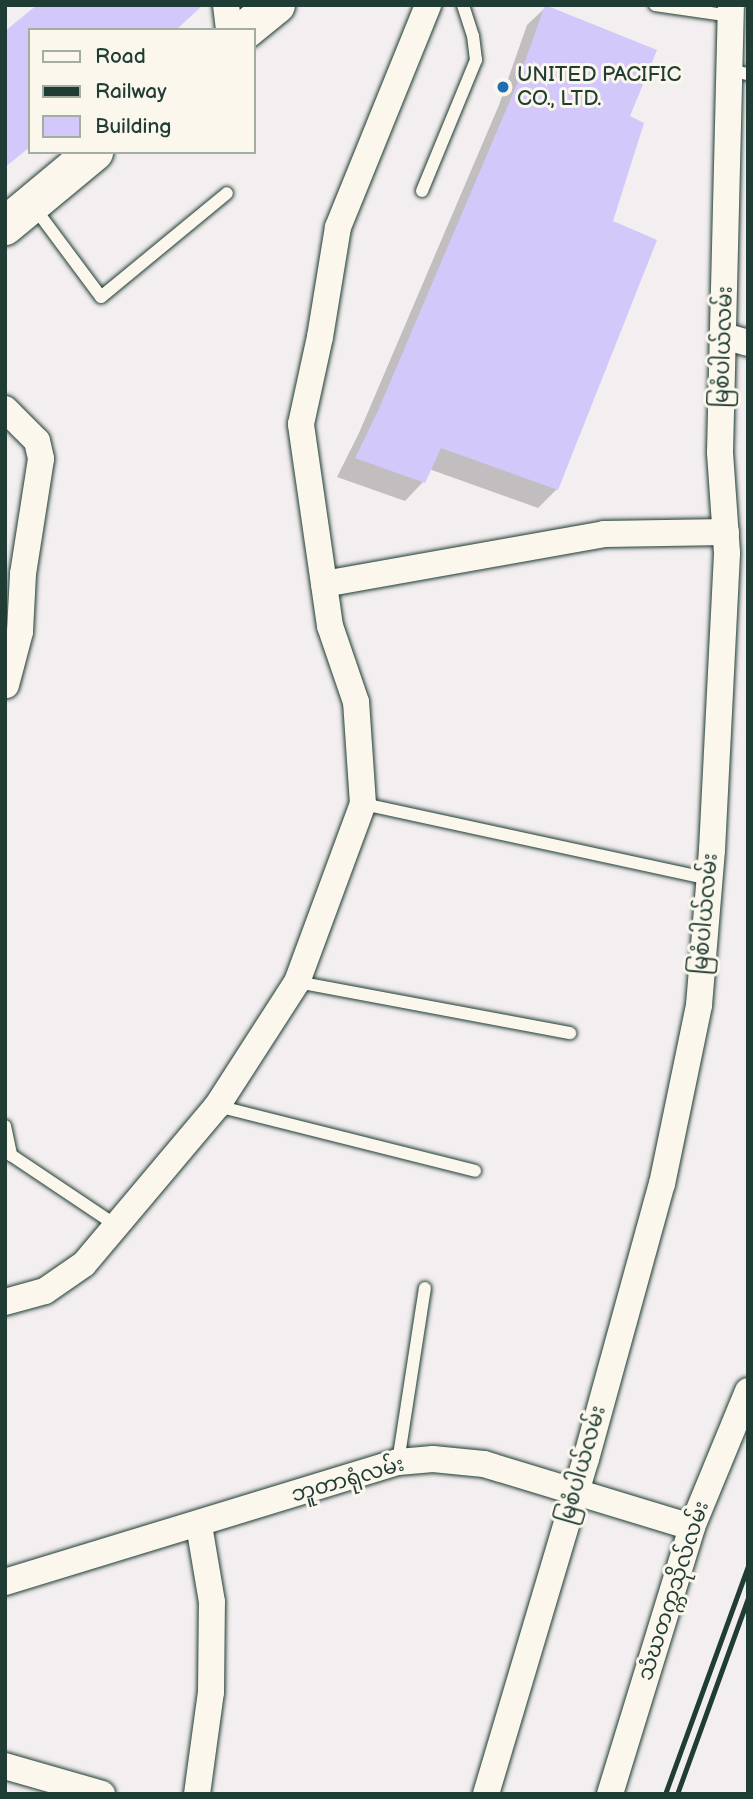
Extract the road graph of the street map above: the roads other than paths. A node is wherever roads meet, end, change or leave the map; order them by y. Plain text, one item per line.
1 (226, 5) edge
2 (276, 5) edge
3 (428, 5) edge
4 (463, 5) edge
5 (654, 5) edge
6 (731, 10) edge
7 (229, 28) edge
8 (247, 28) edge
9 (739, 72) edge
10 (92, 154) edge
11 (422, 191) dead end
12 (227, 193) dead end
13 (18, 214) edge
14 (736, 340) edge
15 (5, 408) edge
16 (726, 532) junction
17 (324, 584) junction
18 (6, 685) edge
19 (363, 804) junction
20 (709, 879) junction
21 (298, 982) junction
22 (570, 1034) dead end
23 (217, 1106) junction
24 (5, 1126) edge
25 (8, 1156) edge
26 (475, 1171) dead end
27 (118, 1227) junction
28 (425, 1288) dead end
29 (5, 1303) edge
30 (748, 1391) edge
31 (398, 1462) junction
32 (576, 1489) junction
33 (199, 1525) junction
34 (692, 1527) junction
35 (5, 1582) edge
36 (5, 1766) edge
37 (102, 1794) edge
38 (197, 1794) edge
39 (486, 1794) edge
40 (610, 1794) edge

1 - 7 street
2 - 8 main road
3 - 17 street
4 - 11 lane
5 - 6 lane
6 - 9 street, မြစံပါယ်လမ်း
9 - 14 street, မြစံပါယ်လမ်း
10 - 13 main road
12 - 13 lane
14 - 16 street, မြစံပါယ်လမ်း
15 - 18 street
16 - 17 street
16 - 20 street, မြစံပါယ်လမ်း
17 - 19 street
19 - 20 lane
19 - 21 street
20 - 32 street, မြစံပါယ်လမ်း
21 - 22 lane
21 - 23 street
23 - 26 lane
23 - 27 street
24 - 25 lane
25 - 27 lane
27 - 29 street
28 - 31 lane
30 - 34 street, သံဃတက္ကသိုလ်လမ်း
31 - 32 street, ဘူတာရုံလမ်း
31 - 33 street, ဘူတာရုံလမ်း
32 - 34 street, ဘူတာရုံလမ်း
32 - 39 street, မြစံပါယ်လမ်း
33 - 35 street, ဘူတာရုံလမ်း
33 - 38 street
34 - 40 street, သံဃတက္ကသိုလ်လမ်း
36 - 37 street

